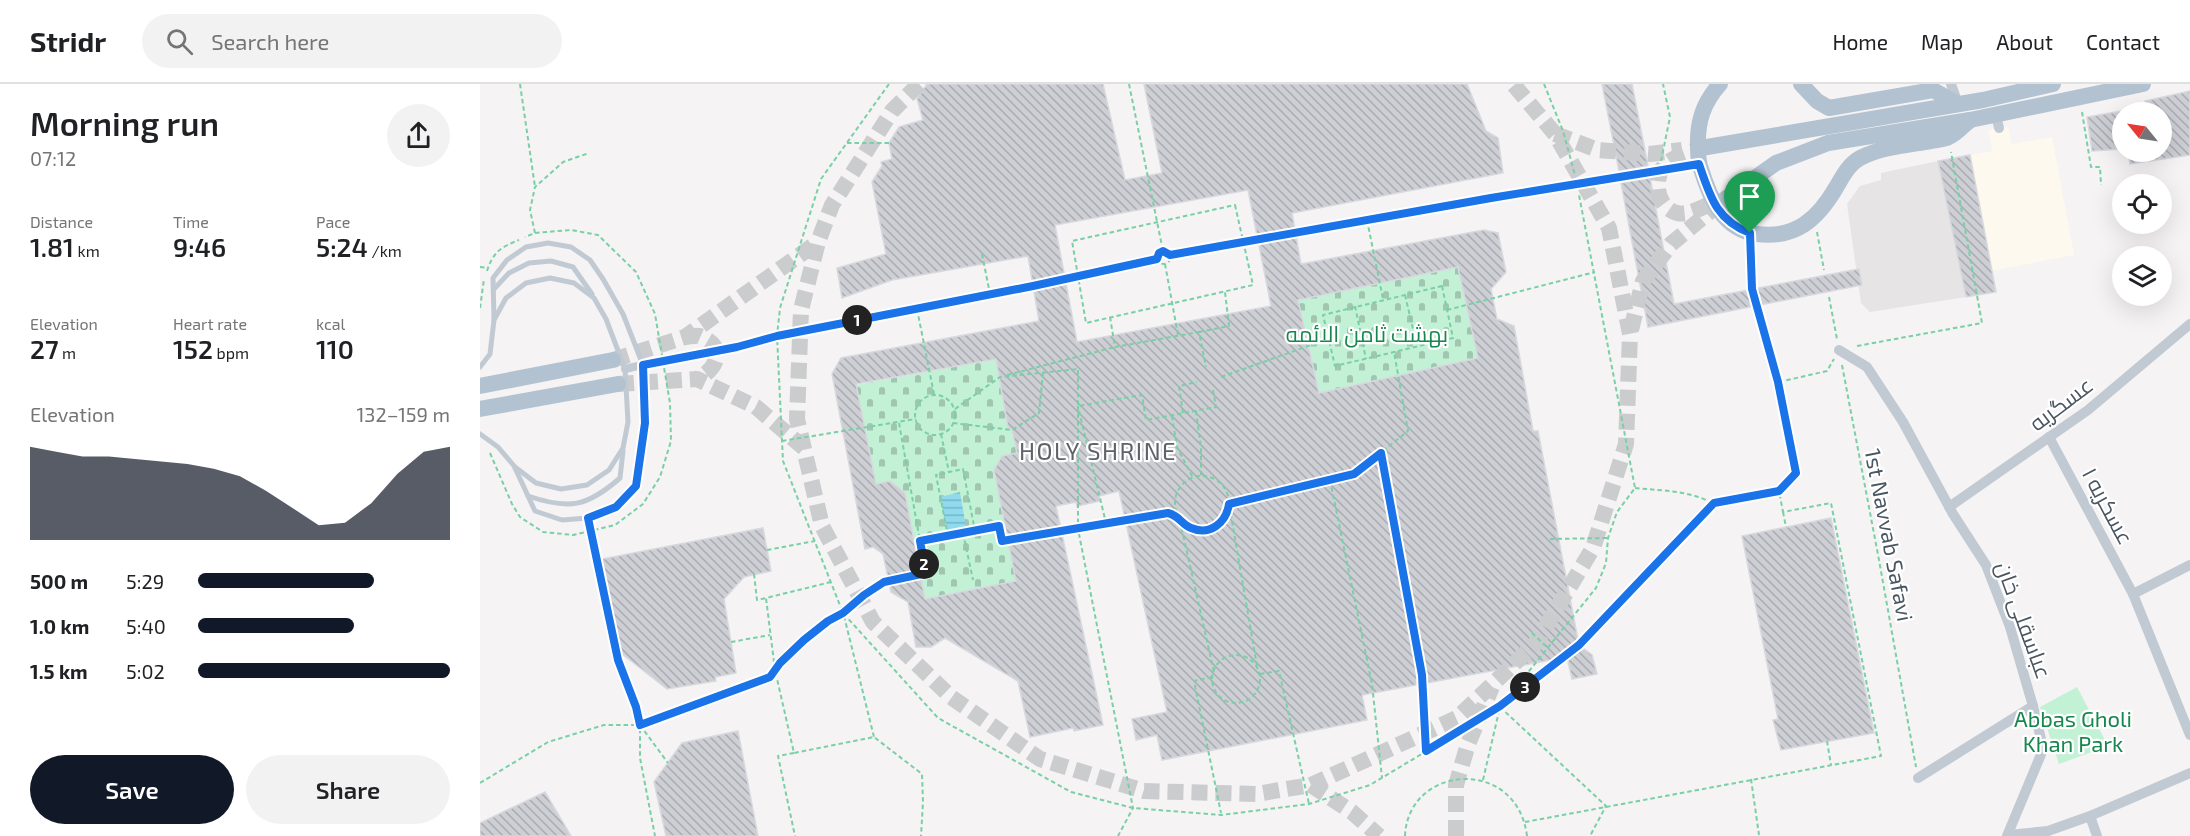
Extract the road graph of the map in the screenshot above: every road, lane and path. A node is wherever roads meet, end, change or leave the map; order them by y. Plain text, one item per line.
1 (520, 84) edge
2 (889, 84) edge
3 (1129, 84) edge
4 (1544, 84) edge
5 (1663, 84) edge
6 (1720, 84) edge
7 (1801, 84) edge
8 (1952, 84) edge
9 (2053, 84) edge
10 (2144, 84) edge
11 (2079, 97) junction
12 (1958, 104) junction
13 (1970, 120) junction
14 (1949, 137) junction
15 (847, 143) junction
16 (889, 143) dead end
17 (1707, 147) tunnel mouth
18 (589, 153) dead end
19 (1661, 161) dead end
20 (1699, 164) junction
21 (1577, 184) junction
22 (2101, 185) dead end
23 (535, 187) junction
24 (1491, 198) joint
25 (1725, 199) tunnel mouth
26 (1367, 220) junction
27 (1809, 222) junction
28 (1157, 223) junction
29 (535, 233) dead end
30 (1750, 233) junction
31 (1243, 243) junction
32 (1163, 251) junction
33 (982, 254) dead end
34 (1170, 255) junction
35 (1157, 259) junction
36 (1165, 264) junction
37 (480, 267) edge
38 (488, 268) dead end
39 (1824, 270) dead end
40 (1595, 272) junction
41 (1078, 276) junction
42 (494, 289) junction
43 (1225, 292) junction
44 (990, 294) junction
45 (1405, 295) junction
46 (1829, 297) dead end
47 (594, 298) junction
48 (1383, 301) junction
49 (1172, 303) junction
50 (1355, 306) junction
51 (917, 309) junction
52 (1447, 310) junction
53 (1110, 317) junction
54 (494, 320) junction
55 (2190, 324) edge
56 (1199, 332) junction
57 (777, 336) junction
58 (1178, 336) junction
59 (1328, 339) junction
60 (1417, 346) junction
61 (737, 347) joint
62 (1115, 347) junction
63 (1839, 350) junction
64 (1394, 352) junction
65 (698, 354) joint
66 (1366, 358) junction
67 (646, 364) junction
68 (480, 367) edge
69 (1206, 367) dead end
70 (618, 371) junction
71 (1043, 372) junction
72 (1000, 376) junction
73 (1221, 377) dead end
74 (1197, 382) dead end
75 (1778, 382) junction
76 (480, 386) edge
77 (1213, 390) dead end
78 (934, 395) junction
79 (1078, 406) junction
80 (955, 409) junction
81 (480, 410) edge
82 (1196, 411) junction
83 (1183, 413) junction
84 (1172, 415) junction
85 (916, 419) junction
86 (899, 422) junction
87 (953, 423) junction
88 (480, 434) edge
89 (941, 434) junction
90 (2049, 437) junction
91 (782, 441) junction
92 (623, 448) junction
93 (1381, 453) junction
94 (515, 467) junction
95 (949, 472) junction
96 (1201, 476) junction
97 (1193, 478) junction
98 (1330, 480) junction
99 (1635, 488) junction
100 (1779, 491) junction
101 (528, 496) junction
102 (1229, 504) junction
103 (1714, 504) junction
104 (1949, 507) junction
105 (1784, 512) junction
106 (1178, 517) junction
107 (588, 518) junction
108 (1107, 524) junction
109 (1786, 527) dead end
110 (1078, 529) junction
111 (975, 531) junction
112 (963, 533) junction
113 (948, 536) junction
114 (1608, 538) junction
115 (1550, 539) dead end
116 (815, 541) junction
117 (920, 541) junction
118 (767, 550) dead end
119 (2190, 565) edge
120 (754, 574) dead end
121 (972, 580) dead end
122 (831, 582) junction
123 (2133, 594) junction
124 (766, 598) junction
125 (843, 613) junction
126 (1532, 633) dead end
127 (770, 635) junction
128 (731, 642) dead end
129 (1548, 648) junction
130 (1257, 666) junction
131 (775, 670) junction
132 (1214, 672) junction
133 (1260, 674) junction
134 (1212, 677) junction
135 (1500, 706) junction
136 (2033, 706) junction
137 (640, 725) junction
138 (2190, 735) edge
139 (874, 737) junction
140 (1827, 741) dead end
141 (1426, 751) junction
142 (794, 753) junction
143 (668, 763) dead end
144 (1832, 765) junction
145 (2190, 773) edge
146 (1382, 778) junction
147 (1918, 778) joint
148 (1750, 779) junction
149 (1483, 780) junction
150 (480, 783) edge
151 (1309, 804) junction
152 (1606, 806) junction
153 (1133, 808) junction
154 (1221, 815) junction
155 (2090, 816) junction
156 (1525, 822) junction
157 (1760, 835) edge
158 (656, 836) edge
159 (795, 836) edge
160 (921, 836) edge
161 (1118, 836) edge
162 (1405, 836) edge
163 (1527, 836) edge
164 (1590, 836) edge
165 (2008, 836) edge
166 (2097, 836) edge

1 - 23 path
2 - 15 path
3 - 28 path
4 - 21 path
5 - 19 path
6 - 20 main road
7 - 12 main road
8 - 12 street
9 - 12 main road
10 - 11 main road
11 - 13 main road
11 - 22 path
12 - 17 main road
13 - 14 main road
13 - 25 main road
14 - 27 main road
14 - 63 path
15 - 16 path
15 - 57 path
18 - 23 path
20 - 21 street
20 - 30 main road
21 - 24 street
21 - 40 path
23 - 29 path
24 - 26 path
26 - 31 path
26 - 48 path
27 - 30 main road
27 - 39 path
28 - 31 path
28 - 32 path
28 - 41 path
30 - 75 path
31 - 34 path
31 - 43 path
32 - 34 path
32 - 35 path
33 - 44 path
34 - 36 path
35 - 36 path
35 - 41 path
36 - 49 path
37 - 38 path
40 - 52 path
40 - 99 path
41 - 44 path
41 - 53 path
42 - 47 lane
42 - 54 lane
42 - 67 lane
43 - 49 path
43 - 56 path
44 - 51 path
45 - 48 path
45 - 52 path
45 - 60 path
46 - 63 path, 1st Navvab Safavi
47 - 54 lane
47 - 70 lane
48 - 50 path
49 - 53 path
49 - 58 path
50 - 59 path
50 - 66 path
51 - 57 path
51 - 78 path
52 - 60 path
53 - 62 path
54 - 68 lane
55 - 90 street, عسگریه
56 - 58 path
56 - 69 path
57 - 61 path
57 - 91 path
58 - 62 path
59 - 66 path
59 - 73 path
60 - 64 path
61 - 65 street
62 - 72 path
63 - 75 path
63 - 104 street, عباسقلی خان
63 - 147 path, 1st Navvab Safavi
64 - 66 path
64 - 93 path
65 - 67 path
67 - 70 street
67 - 107 lane
70 - 76 main road
70 - 81 main road
70 - 92 lane
71 - 72 path
71 - 79 path
71 - 87 path
72 - 80 path
74 - 83 path
75 - 100 path
77 - 82 path
78 - 80 path
78 - 85 path
79 - 84 path
79 - 108 path
79 - 110 path
80 - 87 path
82 - 83 path
82 - 96 path
83 - 84 path
84 - 97 path
85 - 86 path
85 - 89 path
86 - 91 path
86 - 117 path
87 - 89 path
88 - 94 lane
89 - 95 path
90 - 104 street, عسگریه
90 - 123 street, عسکریه ۱
91 - 116 path
92 - 94 lane
92 - 101 lane
93 - 98 path
93 - 141 path
94 - 101 lane
95 - 111 path
95 - 113 path
96 - 97 path
96 - 102 path
97 - 106 path
98 - 102 path
98 - 146 path
99 - 103 path
99 - 114 path
100 - 103 path
100 - 105 path
101 - 107 lane
102 - 106 path
102 - 130 path
103 - 135 path
104 - 136 street, عباسقلی خان
105 - 109 path
105 - 144 path
106 - 108 path
106 - 132 path
107 - 137 path
108 - 110 path
110 - 111 path
110 - 153 path
111 - 112 path
112 - 113 path
112 - 121 path
113 - 117 path
114 - 115 path
114 - 129 path
116 - 118 path
116 - 122 path
117 - 125 path
119 - 123 street
120 - 124 path
122 - 124 path
122 - 125 path
123 - 138 street, عسکریه ۱
124 - 127 path
125 - 131 path
125 - 139 path
125 - 153 path
126 - 129 path
127 - 128 path
127 - 131 path
129 - 135 path
130 - 132 path
130 - 133 path
131 - 137 path
131 - 142 path
132 - 134 path
133 - 134 path
133 - 151 path
134 - 154 path
135 - 141 path
135 - 149 path
135 - 152 path
136 - 147 street, عباسقلی خان
136 - 165 street
137 - 143 path
137 - 150 path
137 - 158 path
139 - 142 path
139 - 160 path
140 - 144 path
141 - 146 path
142 - 159 path
144 - 148 path
145 - 155 street
146 - 151 path
148 - 152 path
148 - 157 path
149 - 156 path
149 - 162 path
151 - 154 path
152 - 156 path
152 - 164 path
153 - 154 path
153 - 161 path
155 - 165 street
155 - 166 street
156 - 163 path

